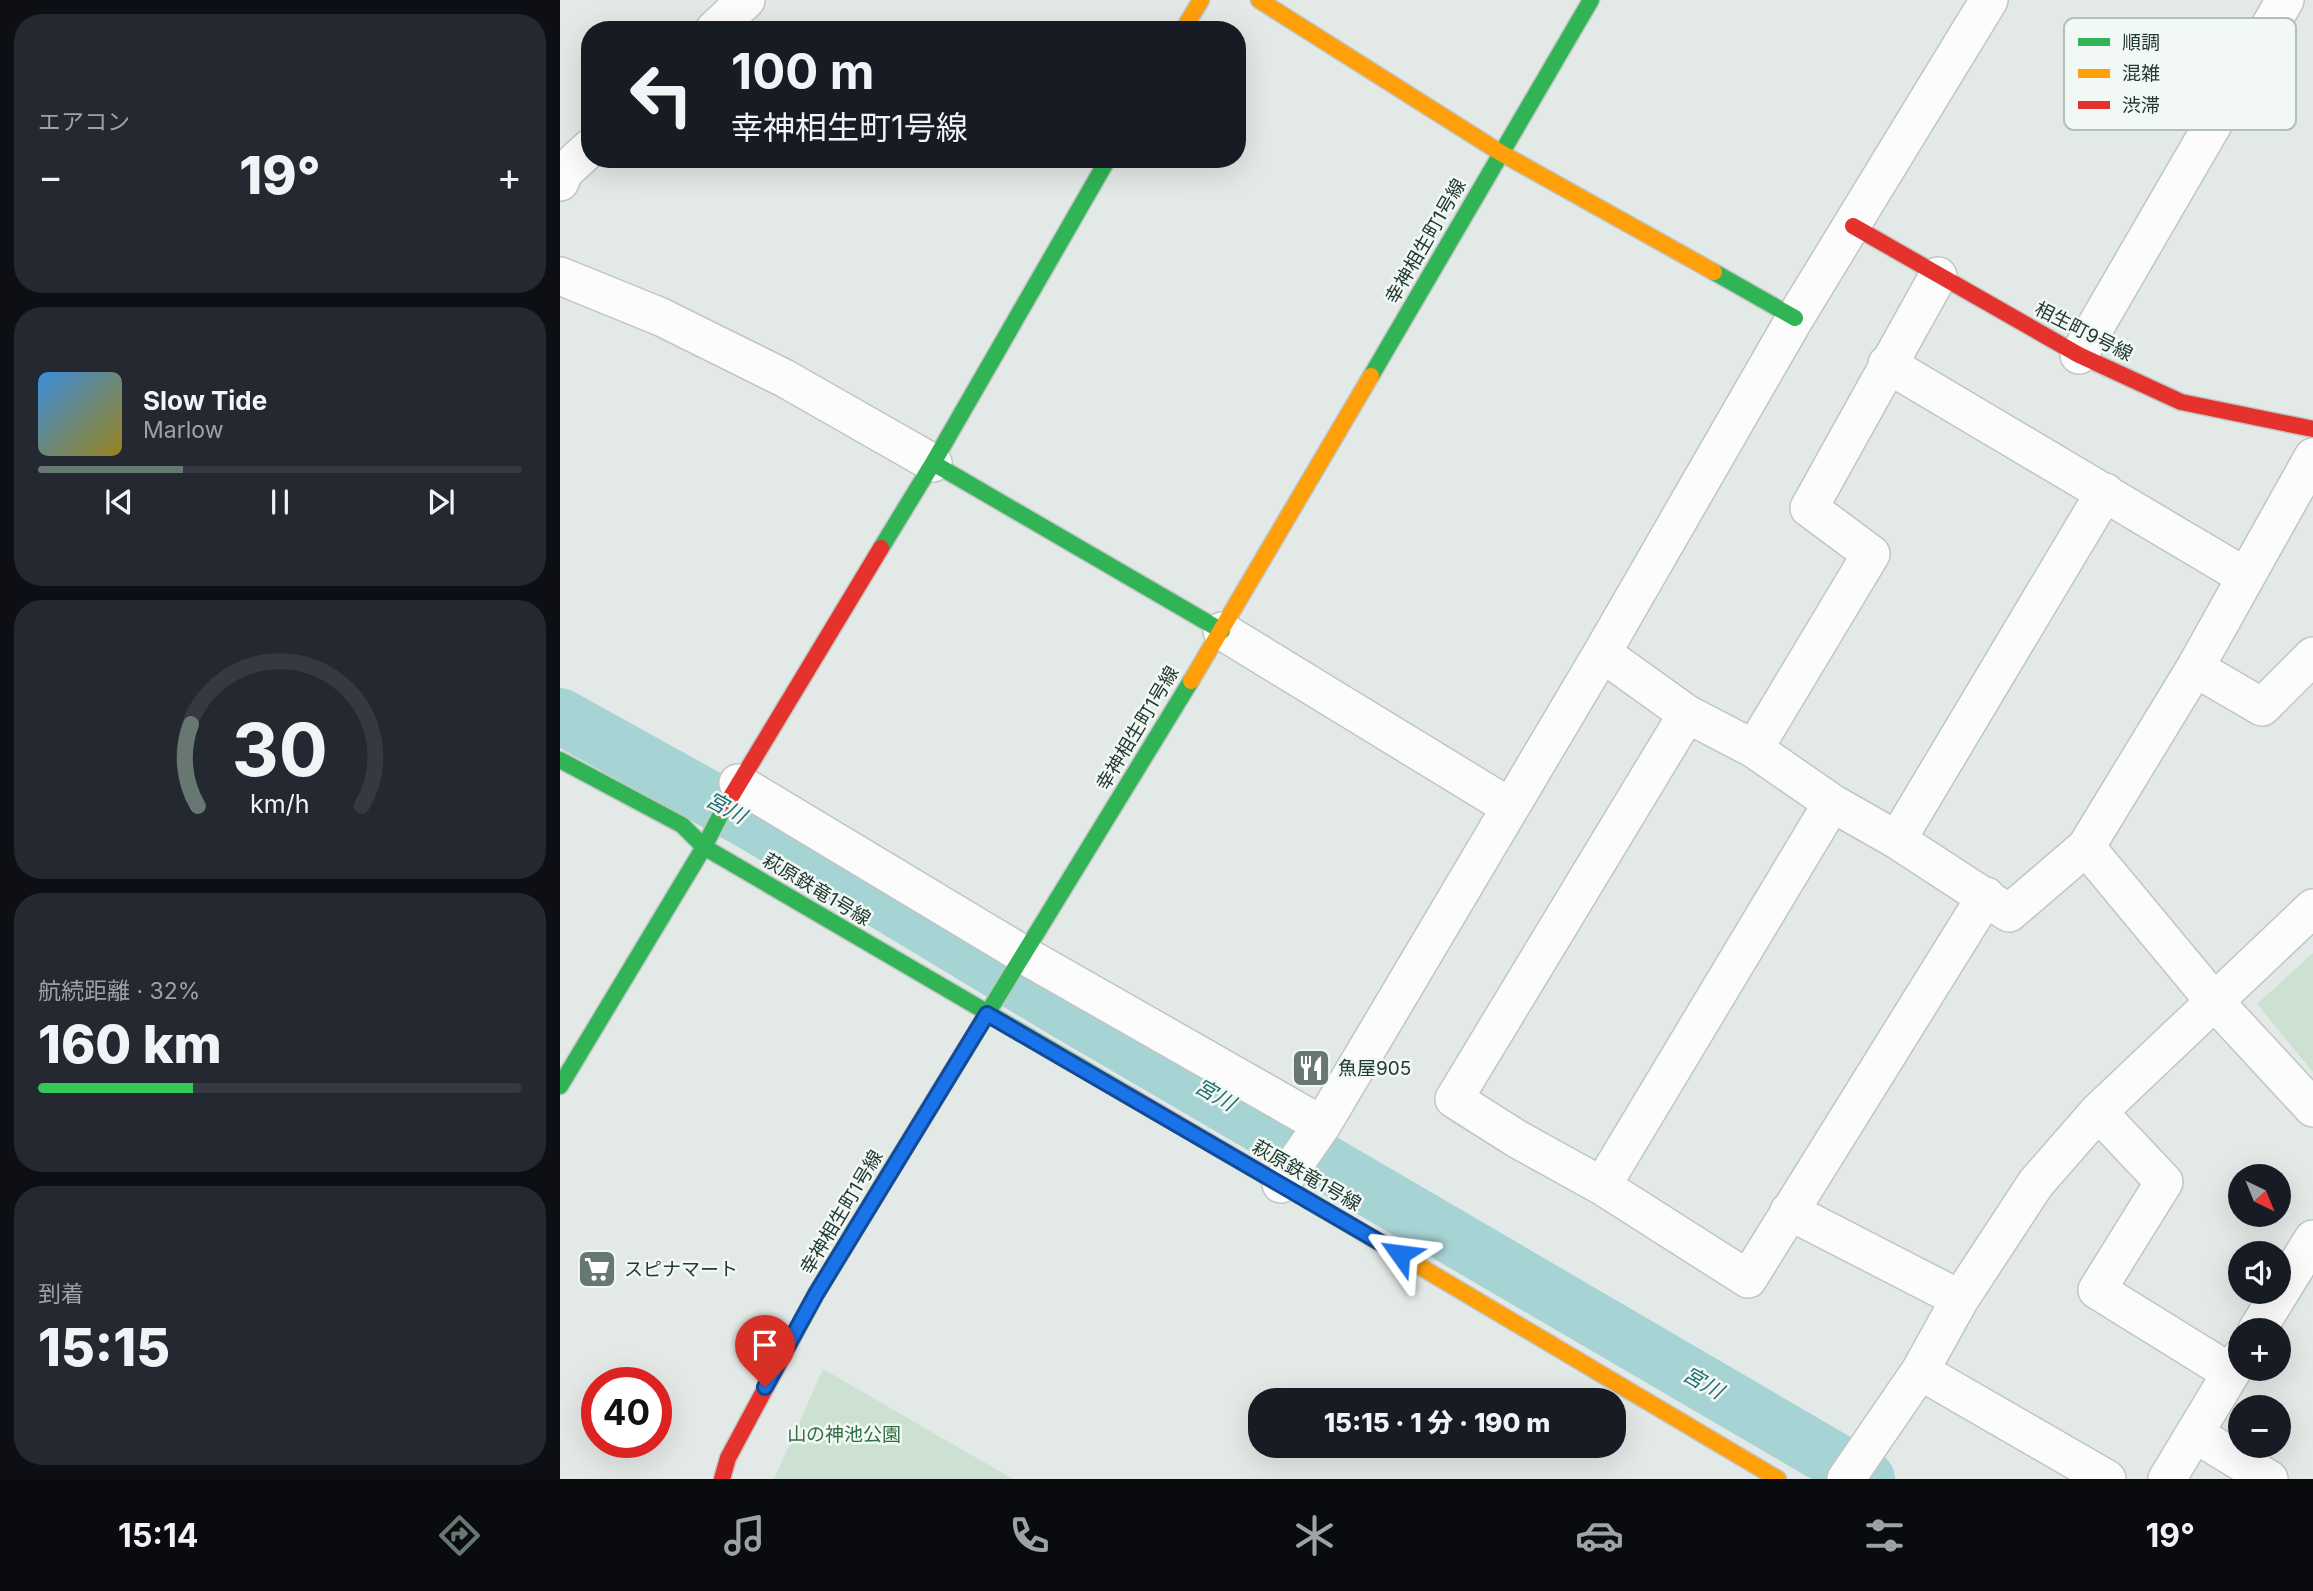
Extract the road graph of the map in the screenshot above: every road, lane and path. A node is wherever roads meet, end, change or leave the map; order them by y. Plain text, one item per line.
1 (746, 0) edge
2 (1201, 0) edge
3 (1259, 0) edge
4 (1591, 0) edge
5 (1989, 0) edge
6 (2285, 0) edge
7 (2275, 18) edge
8 (724, 21) edge
9 (1188, 21) edge
10 (2210, 130) edge
11 (1501, 153) junction
12 (1103, 168) edge
13 (1853, 226) junction
14 (560, 276) edge
15 (1938, 276) junction
16 (1795, 318) junction
17 (2079, 355) junction
18 (1887, 364) junction
19 (2313, 429) edge
20 (2313, 457) edge
21 (933, 463) junction
22 (2105, 492) junction
23 (2246, 577) junction
24 (1222, 631) junction
25 (1602, 653) junction
26 (2313, 656) edge
27 (2195, 667) junction
28 (1687, 714) junction
29 (1754, 749) junction
30 (560, 760) edge
31 (738, 783) junction
32 (1832, 803) junction
33 (1510, 807) junction
34 (1897, 840) junction
35 (704, 846) junction
36 (2086, 847) junction
37 (1986, 896) junction
38 (2313, 908) edge
39 (1024, 955) junction
40 (2214, 1001) junction
41 (987, 1014) junction
42 (560, 1086) edge
43 (2313, 1108) edge
44 (2098, 1112) junction
45 (1317, 1132) junction
46 (1286, 1177) junction
47 (1602, 1186) junction
48 (1789, 1211) junction
49 (2313, 1239) edge
50 (1960, 1299) junction
51 (2264, 1318) edge
52 (2228, 1361) edge
53 (1920, 1371) junction
54 (2228, 1378) edge
55 (2194, 1434) junction
56 (1852, 1469) edge
57 (722, 1479) edge
58 (1778, 1479) edge
59 (2107, 1479) edge
60 (2167, 1479) edge
61 (2269, 1479) edge

1 - 8 street
2 - 9 street
3 - 11 street
4 - 11 street, 幸神相生町1号線
5 - 13 street
6 - 7 street
10 - 17 street
11 - 16 street
11 - 24 street, 幸神相生町1号線
12 - 21 street
13 - 15 street, 相生町9号線
13 - 16 street
14 - 21 street
15 - 17 street, 相生町9号線
15 - 18 street
16 - 25 street
17 - 19 street, 相生町9号線
18 - 22 street
18 - 29 street
20 - 23 street
21 - 24 street
21 - 31 street
22 - 23 street
22 - 34 street
23 - 27 street
24 - 33 street
24 - 39 street, 幸神相生町1号線
25 - 28 street
25 - 33 street
26 - 27 street
27 - 36 street
28 - 29 street
28 - 47 street
29 - 32 street
30 - 35 street, 萩原鉄竜1号線
31 - 35 street
31 - 39 street
32 - 34 street
32 - 47 street
33 - 45 street
34 - 37 street
35 - 41 street, 萩原鉄竜1号線
35 - 42 street
36 - 37 street
36 - 40 street
37 - 48 street
38 - 40 street
39 - 41 street, 幸神相生町1号線
39 - 45 street
40 - 43 street
40 - 44 street
41 - 46 street, 萩原鉄竜1号線
41 - 57 street, 幸神相生町1号線
44 - 50 street
44 - 52 street
45 - 46 street
46 - 58 street, 萩原鉄竜1号線
47 - 48 street
48 - 50 street
49 - 51 street
50 - 53 street
53 - 56 street
53 - 59 street
54 - 55 street
55 - 60 street
55 - 61 street

